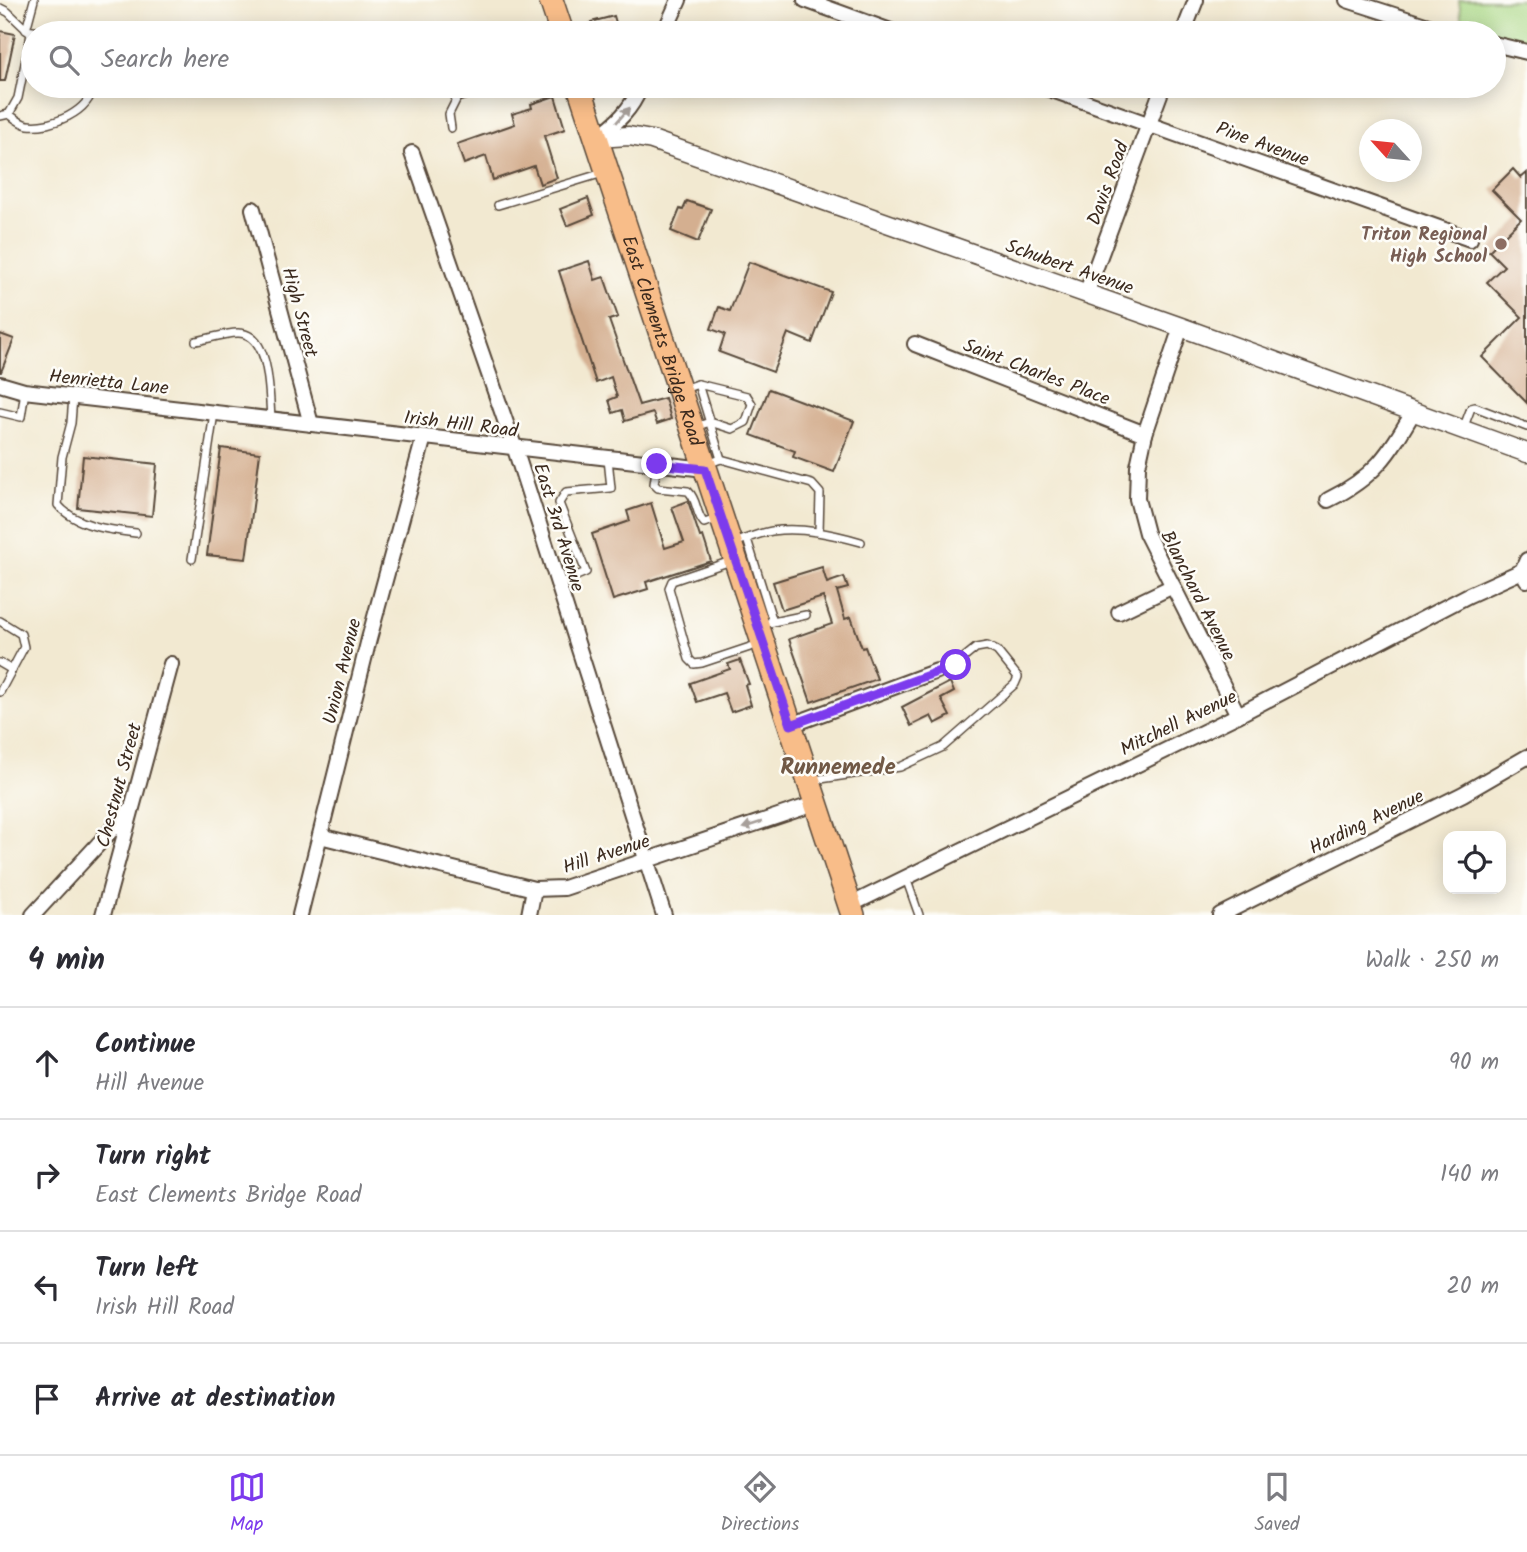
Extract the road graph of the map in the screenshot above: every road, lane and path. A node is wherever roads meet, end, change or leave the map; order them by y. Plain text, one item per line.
1 (34, 0) edge
2 (551, 0) edge
3 (679, 0) edge
4 (804, 0) edge
5 (1196, 0) edge
6 (1347, 0) edge
7 (0, 8) edge
8 (28, 21) edge
9 (558, 21) edge
10 (669, 21) edge
11 (863, 21) edge
12 (1188, 21) edge
13 (1413, 21) edge
14 (21, 25) edge
15 (1506, 47) edge
16 (1527, 52) edge
17 (21, 83) edge
18 (88, 98) edge
19 (457, 98) edge
20 (583, 98) edge
21 (635, 98) edge
22 (1076, 98) edge
23 (1158, 98) edge
24 (4, 115) edge
25 (1149, 123) junction
26 (452, 128) dead end
27 (596, 138) junction
28 (412, 153) dead end
29 (607, 172) junction
30 (498, 205) dead end
31 (253, 209) dead end
32 (1470, 239) dead end
33 (1086, 294) junction
34 (1181, 327) junction
35 (196, 341) dead end
36 (915, 344) dead end
37 (0, 384) edge
38 (689, 387) junction
39 (25, 391) junction
40 (73, 397) junction
41 (1414, 411) junction
42 (0, 412) edge
43 (214, 412) junction
44 (271, 419) junction
45 (311, 424) junction
46 (701, 425) junction
47 (1527, 427) edge
48 (1463, 429) junction
49 (1145, 434) junction
50 (424, 437) junction
51 (515, 449) junction
52 (1527, 453) edge
53 (608, 459) junction
54 (657, 464) junction
55 (710, 465) junction
56 (1328, 500) dead end
57 (721, 518) junction
58 (819, 532) junction
59 (136, 533) dead end
60 (861, 542) dead end
61 (738, 548) junction
62 (192, 559) dead end
63 (1525, 570) edge
64 (557, 584) junction
65 (1172, 586) junction
66 (1119, 612) dead end
67 (806, 615) dead end
68 (0, 621) edge
69 (765, 630) junction
70 (0, 663) edge
71 (171, 664) dead end
72 (12, 670) junction
73 (937, 671) joint
74 (0, 692) edge
75 (1238, 715) junction
76 (791, 725) junction
77 (1527, 757) edge
78 (810, 780) junction
79 (817, 803) junction
80 (132, 809) junction
81 (320, 836) junction
82 (646, 860) junction
83 (906, 877) junction
84 (534, 889) junction
85 (852, 910) edge
86 (33, 915) edge
87 (103, 915) edge
88 (300, 915) edge
89 (529, 915) edge
90 (664, 915) edge
91 (919, 915) edge
92 (1220, 915) edge

1 - 8 lane
2 - 9 main road
3 - 10 street
4 - 11 street
5 - 12 street
6 - 13 street
7 - 14 lane
15 - 16 street
17 - 24 lane
18 - 24 lane
19 - 26 lane
20 - 27 main road, East Clements Bridge Road
27 -> 21 street
22 - 25 street, Pine Avenue
23 - 25 street, Davis Road
25 - 32 street, Pine Avenue
25 - 33 street, Davis Road
27 - 29 main road, East Clements Bridge Road
27 - 33 street, Schubert Avenue
28 - 51 street, East 3rd Avenue
29 - 30 lane
29 - 38 main road, East Clements Bridge Road
31 - 45 street, High Street
33 - 34 street, Schubert Avenue
34 - 41 street, Schubert Avenue
34 - 49 street, Blanchard Avenue
35 - 44 lane
36 - 49 street, Saint Charles Place
37 - 39 street, Henrietta Lane
38 - 46 main road, East Clements Bridge Road
38 - 46 lane
39 - 40 street, Henrietta Lane
39 - 42 lane
40 - 43 street, Henrietta Lane
40 - 59 lane
41 - 48 street, Schubert Avenue
41 - 56 street
43 - 44 street, Irish Hill Road
43 - 62 lane
44 - 45 street, Irish Hill Road
45 - 50 street, Irish Hill Road
46 - 55 main road, East Clements Bridge Road
47 - 48 lane
48 - 52 street, Schubert Avenue
49 - 65 street, Blanchard Avenue
50 - 51 street, Irish Hill Road
50 - 81 street, Union Avenue
51 - 53 street, Irish Hill Road
51 - 64 street, East 3rd Avenue
53 - 54 street, Irish Hill Road
53 - 64 lane
54 - 55 street, Irish Hill Road
54 - 57 lane
55 - 57 main road, East Clements Bridge Road
55 - 58 lane
57 - 61 main road, East Clements Bridge Road
58 - 60 lane
58 - 61 lane
61 - 69 main road, East Clements Bridge Road
61 - 69 lane
63 - 75 street, Mitchell Avenue
64 - 82 street, East 3rd Avenue
65 - 66 street
65 - 75 street, Blanchard Avenue
67 - 69 lane
68 - 72 lane
69 - 76 main road, East Clements Bridge Road
70 - 72 lane
71 - 80 street, Chestnut Street
72 - 74 lane
73 - 76 street
73 - 78 lane
75 - 83 street, Mitchell Avenue
76 - 78 main road, East Clements Bridge Road
77 - 92 street, Harding Avenue
78 - 79 main road, East Clements Bridge Road
79 -> 82 street, Hill Avenue
79 - 85 main road, East Clements Bridge Road
80 - 86 street
80 - 87 street, Chestnut Street
81 - 84 street, Hill Avenue
81 - 88 street, Union Avenue
82 - 84 street, Hill Avenue
82 - 90 street, East 3rd Avenue
83 - 85 street, Mitchell Avenue
83 - 91 lane
84 - 89 street

